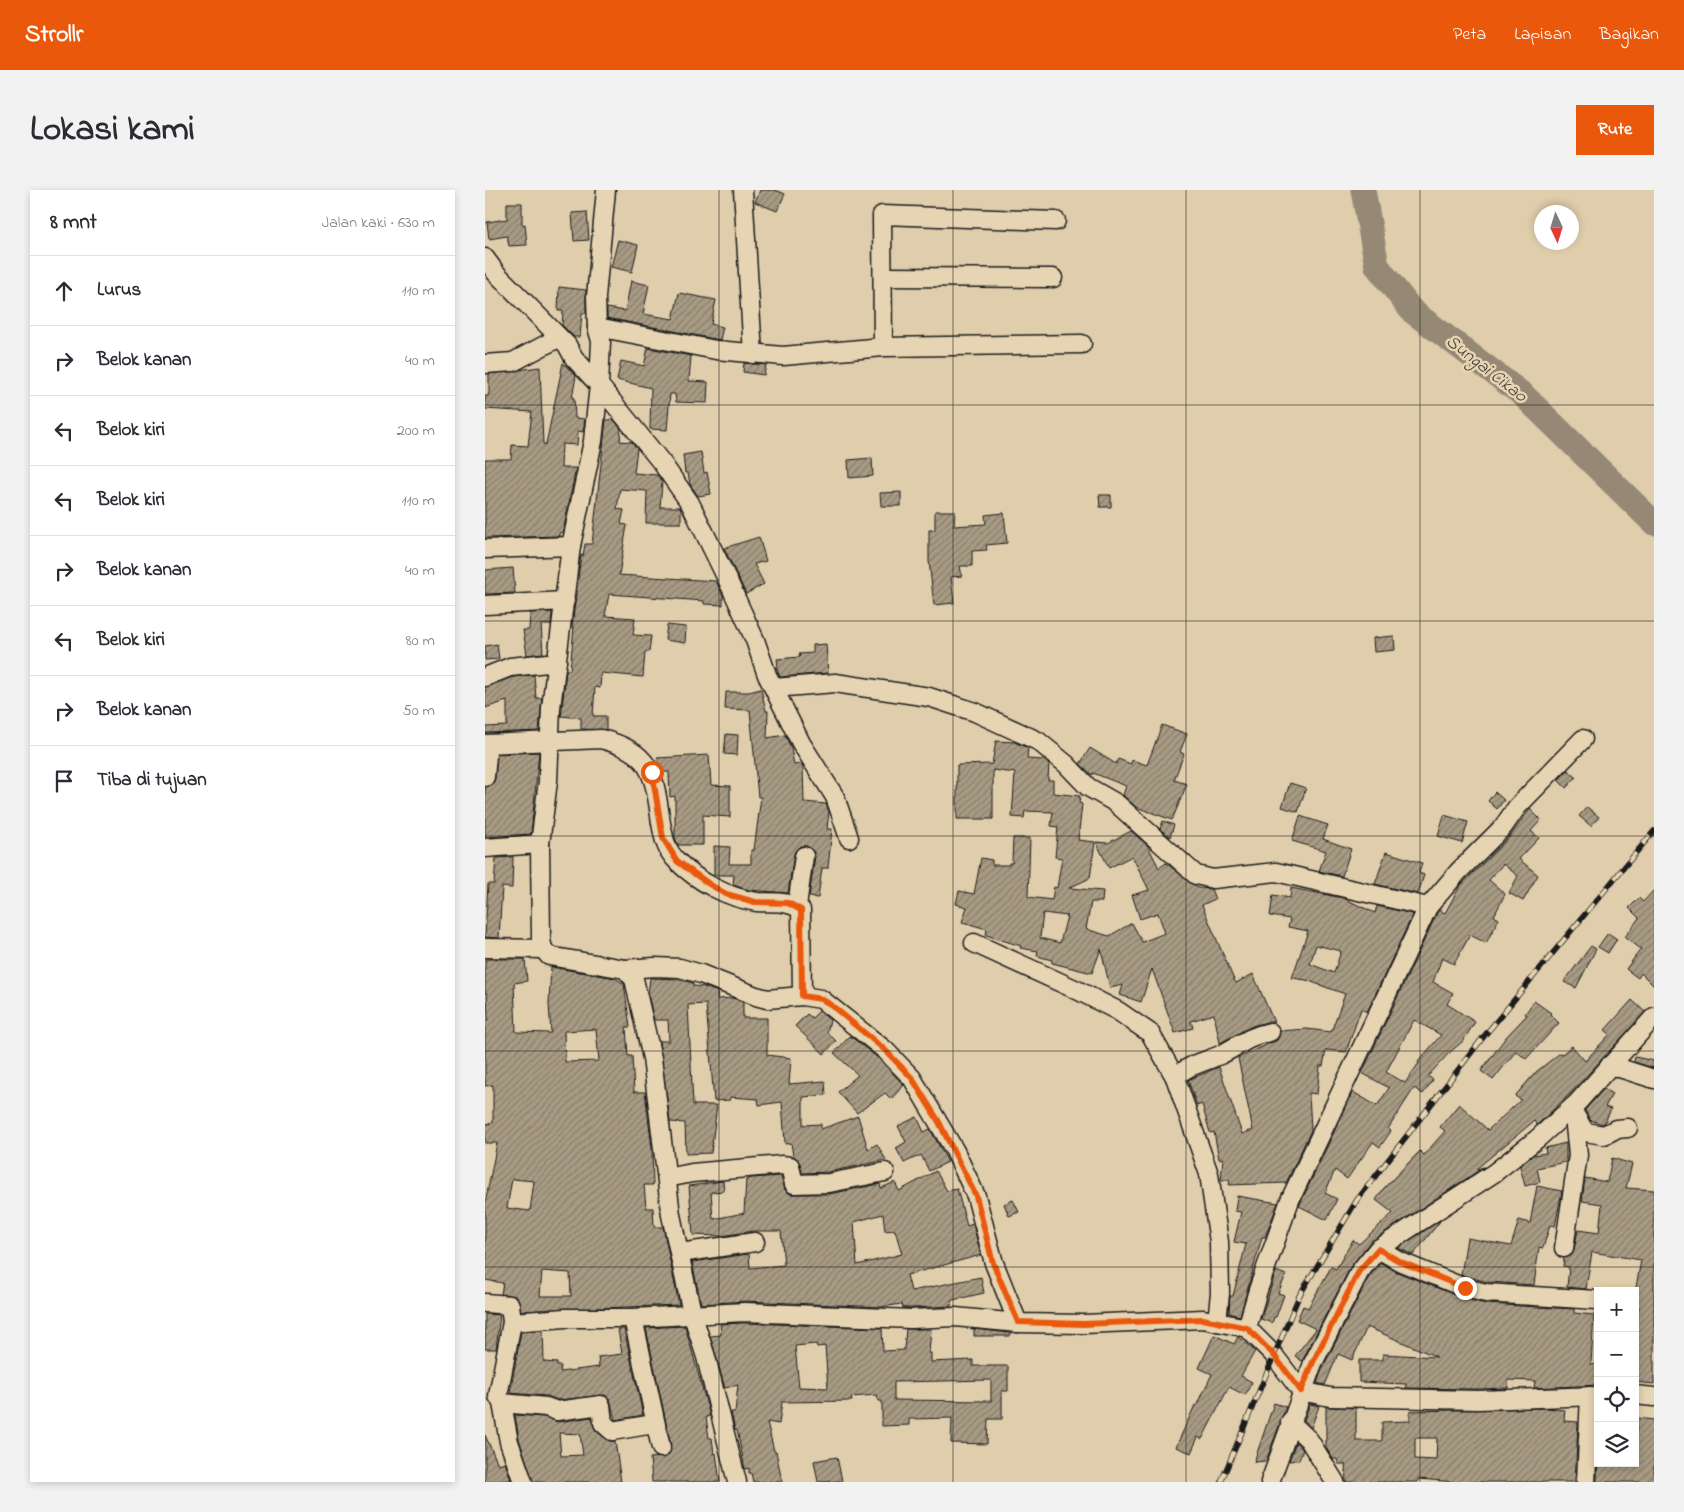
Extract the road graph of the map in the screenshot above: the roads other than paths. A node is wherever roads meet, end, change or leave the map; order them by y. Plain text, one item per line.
1 (606, 190) edge
2 (743, 190) edge
3 (1056, 221) dead end
4 (485, 258) edge
5 (883, 277) junction
6 (1053, 278) dead end
7 (597, 327) junction
8 (558, 338) junction
9 (1082, 344) dead end
10 (883, 347) junction
11 (753, 354) junction
12 (485, 364) edge
13 (599, 385) junction
14 (571, 546) junction
15 (485, 549) edge
16 (565, 601) junction
17 (485, 605) edge
18 (557, 662) junction
19 (485, 677) edge
20 (774, 688) junction
21 (1583, 739) dead end
22 (550, 742) junction
23 (486, 750) edge
24 (485, 777) edge
25 (849, 838) dead end
26 (540, 844) junction
27 (485, 848) edge
28 (804, 856) dead end
29 (797, 906) junction
30 (1428, 908) junction
31 (974, 943) dead end
32 (485, 948) edge
33 (543, 950) junction
34 (625, 969) junction
35 (802, 996) junction
36 (1654, 1017) edge
37 (1269, 1032) dead end
38 (1610, 1066) junction
39 (1175, 1077) junction
40 (1654, 1079) edge
41 (1574, 1111) junction
42 (1628, 1128) dead end
43 (885, 1172) dead end
44 (667, 1178) junction
45 (755, 1242) dead end
46 (1565, 1248) dead end
47 (1378, 1249) junction
48 (680, 1253) junction
49 (1594, 1300) edge
50 (485, 1303) edge
51 (692, 1313) junction
52 (633, 1318) junction
53 (512, 1322) junction
54 (1018, 1322) junction
55 (1217, 1322) junction
56 (1247, 1328) junction
57 (1301, 1391) junction
58 (1639, 1395) edge
59 (1594, 1396) edge
60 (1654, 1397) edge
61 (502, 1403) junction
62 (1290, 1422) junction
63 (654, 1424) junction
64 (661, 1448) dead end
65 (523, 1482) edge
66 (737, 1482) edge
67 (1270, 1482) edge
68 (1335, 1482) edge
69 (1586, 1482) edge

1 - 7 street
2 - 11 street
3 - 5 street
4 - 8 street
5 - 6 street
5 - 10 street
7 - 11 street
7 - 13 street
8 - 12 street
8 - 13 street
9 - 10 street
10 - 11 street
13 - 14 street
13 - 20 street
14 - 15 street
14 - 16 street
16 - 17 street
16 - 18 street
18 - 19 street
18 - 22 street
20 - 25 street
20 - 30 street
21 - 30 street
22 - 23 street
22 - 26 street
22 - 29 street
23 - 24 street
26 - 27 street
26 - 33 street
28 - 29 street
29 - 35 street
30 - 56 street
31 - 39 street
32 - 33 street
33 - 34 street
34 - 35 street
34 - 44 street
35 - 54 street
36 - 38 street
37 - 39 street
38 - 40 street
38 - 41 street
39 - 55 street
41 - 42 street
41 - 46 street
41 - 47 street
43 - 44 street
44 - 48 street
45 - 48 street
47 - 49 street
47 - 57 street
48 - 51 street
50 - 53 street
51 - 52 street
51 - 54 street
51 - 66 street
52 - 53 street
52 - 63 street
53 - 61 street
54 - 55 street
55 - 56 street
56 - 57 street
57 - 59 street
57 - 62 street
58 - 60 street
59 - 69 street
61 - 63 street
61 - 65 street
62 - 67 street
62 - 68 street
63 - 64 street

